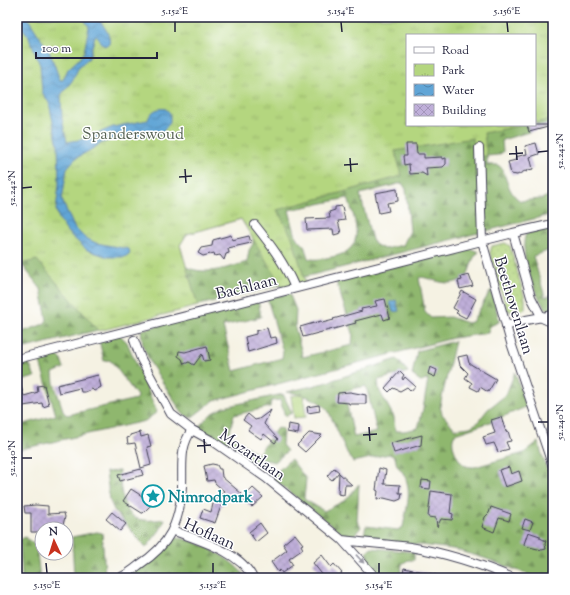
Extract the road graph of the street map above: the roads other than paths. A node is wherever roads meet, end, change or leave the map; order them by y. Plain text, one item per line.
1 (479, 148) dead end
2 (553, 224) edge
3 (255, 225) dead end
4 (513, 234) junction
5 (482, 242) junction
6 (295, 288) junction
7 (553, 315) edge
8 (542, 318) junction
9 (553, 323) edge
10 (506, 326) junction
11 (134, 340) dead end
12 (17, 359) edge
13 (192, 430) junction
14 (553, 467) edge
15 (172, 530) junction
16 (342, 540) junction
17 (119, 578) edge
18 (253, 578) edge
19 (376, 578) edge
20 (513, 578) edge

1 - 5 street, Beethovenlaan
2 - 4 street
3 - 6 street
4 - 5 street, Beethovenlaan
4 - 8 street, Beethovenlaan
5 - 6 street, Bachlaan
5 - 10 street, Beethovenlaan
6 - 12 street, Bachlaan
7 - 8 street
8 - 9 street
8 - 10 street
10 - 14 street, Beethovenlaan
11 - 13 street, Mozartlaan
13 - 15 street
13 - 16 street, Mozartlaan
15 - 17 street
15 - 18 street, Hoflaan
16 -> 19 street, Mozartlaan
16 - 20 street

